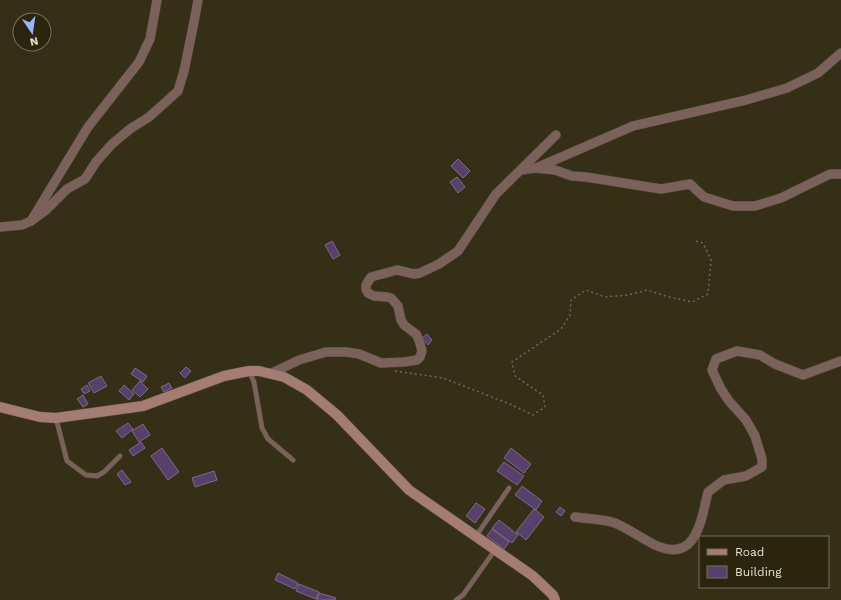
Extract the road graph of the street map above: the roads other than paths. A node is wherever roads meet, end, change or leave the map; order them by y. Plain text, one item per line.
1 (157, 0) edge
2 (198, 0) edge
3 (841, 53) edge
4 (556, 135) dead end
5 (535, 168) junction
6 (521, 170) junction
7 (841, 174) edge
8 (31, 221) junction
9 (0, 226) edge
10 (841, 361) edge
11 (249, 371) junction
12 (270, 374) junction
13 (0, 408) edge
14 (56, 418) junction
15 (120, 456) dead end
16 (293, 460) dead end
17 (509, 488) dead end
18 (575, 517) dead end
19 (476, 537) junction
20 (495, 550) junction
21 (456, 600) edge
22 (555, 600) edge

1 - 8 street
2 - 8 street
3 - 5 street
4 - 6 street
5 - 6 street
5 - 7 street
6 - 12 street
8 - 9 street
10 - 18 street
11 - 12 main road
11 - 14 main road
11 - 16 lane
12 - 19 main road
13 - 14 main road
14 - 15 lane
17 - 19 lane
19 - 20 main road
20 - 21 lane
20 - 22 main road

